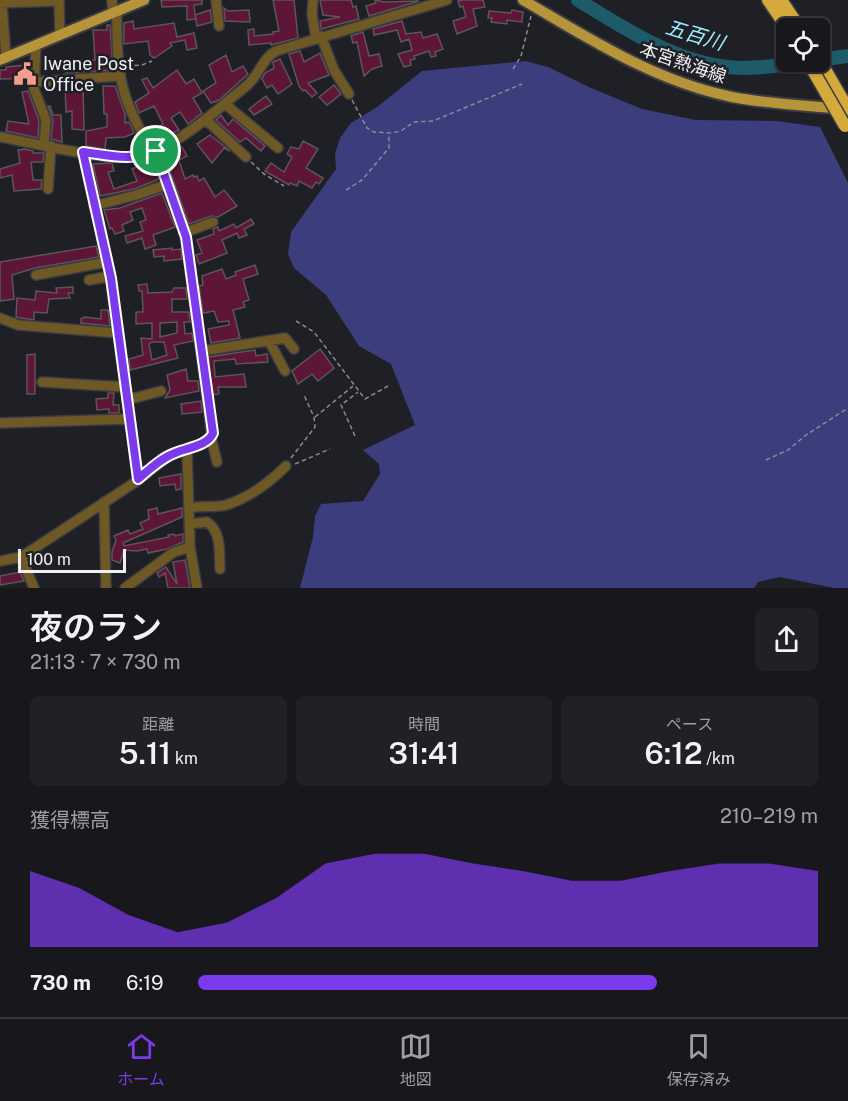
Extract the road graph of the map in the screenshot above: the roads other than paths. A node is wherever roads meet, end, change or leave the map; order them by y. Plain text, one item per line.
1 (112, 0) edge
2 (144, 0) edge
3 (216, 0) edge
4 (313, 0) edge
5 (447, 0) edge
6 (523, 0) edge
7 (768, 0) edge
8 (781, 0) edge
9 (59, 1) edge
10 (1, 3) edge
11 (115, 13) junction
12 (780, 18) edge
13 (793, 18) edge
14 (2, 25) edge
15 (219, 26) dead end
16 (60, 35) junction
17 (318, 37) junction
18 (2, 39) edge
19 (36, 45) junction
20 (3, 59) edge
21 (118, 71) junction
22 (814, 72) edge
23 (826, 72) edge
24 (34, 82) junction
25 (349, 94) road end
26 (225, 104) junction
27 (848, 110) edge
28 (205, 119) junction
29 (846, 128) edge
30 (0, 137) edge
31 (47, 146) junction
32 (278, 148) dead end
33 (83, 152) junction
34 (154, 152) junction
35 (246, 157) road end
36 (168, 184) junction
37 (48, 189) dead end
38 (94, 206) junction
39 (213, 222) dead end
40 (184, 233) junction
41 (107, 262) junction
42 (36, 275) dead end
43 (111, 276) junction
44 (89, 280) dead end
45 (0, 318) edge
46 (118, 333) junction
47 (269, 340) junction
48 (294, 349) dead end
49 (202, 351) junction
50 (285, 371) dead end
51 (42, 382) dead end
52 (125, 387) junction
53 (161, 391) dead end
54 (127, 400) junction
55 (129, 419) junction
56 (0, 423) edge
57 (211, 438) junction
58 (187, 449) junction
59 (217, 462) dead end
60 (286, 466) road end
61 (138, 479) junction
62 (104, 502) junction
63 (189, 508) junction
64 (189, 524) junction
65 (190, 547) junction
66 (21, 557) junction
67 (0, 561) edge
68 (220, 569) dead end
69 (34, 588) edge
70 (106, 588) edge
71 (125, 588) edge
72 (197, 588) edge

1 - 11 street
2 - 11 main road
3 - 15 street
4 - 17 street
5 - 17 street
6 - 27 main road, 本宮熱海線
7 - 12 highway
8 - 13 highway
9 - 10 street
9 - 16 street
10 - 14 street
11 - 16 main road
11 - 21 street
14 - 18 street
16 - 19 main road
17 - 25 street
17 - 26 street
18 - 20 street
19 - 20 main road
19 - 24 street
21 - 24 street
21 - 34 street
22 - 29 highway, bridge
23 - 27 highway
24 - 31 street
26 - 28 street
26 - 32 street
28 - 34 street
28 - 35 street
30 - 31 street
31 - 33 street
31 - 37 street
33 - 34 street
33 - 38 street
34 - 36 street
36 - 38 street
36 - 40 street
38 - 41 street
39 - 40 street
40 - 49 street
41 - 42 street
41 - 43 street
43 - 44 street
43 - 46 street
45 - 46 street
46 - 52 street
47 - 48 street
47 - 49 street
47 - 50 street
49 - 57 street
51 - 52 street
52 - 54 street
53 - 54 street
54 - 55 street
55 - 56 street
55 - 61 street
57 - 58 street
57 - 59 street
58 - 61 street
58 - 63 street
60 - 63 street
61 - 62 street
62 - 66 street
62 - 70 street
63 - 64 street
64 - 65 street
64 - 68 street
65 - 71 street
65 - 72 street
66 - 67 street
66 - 69 street

